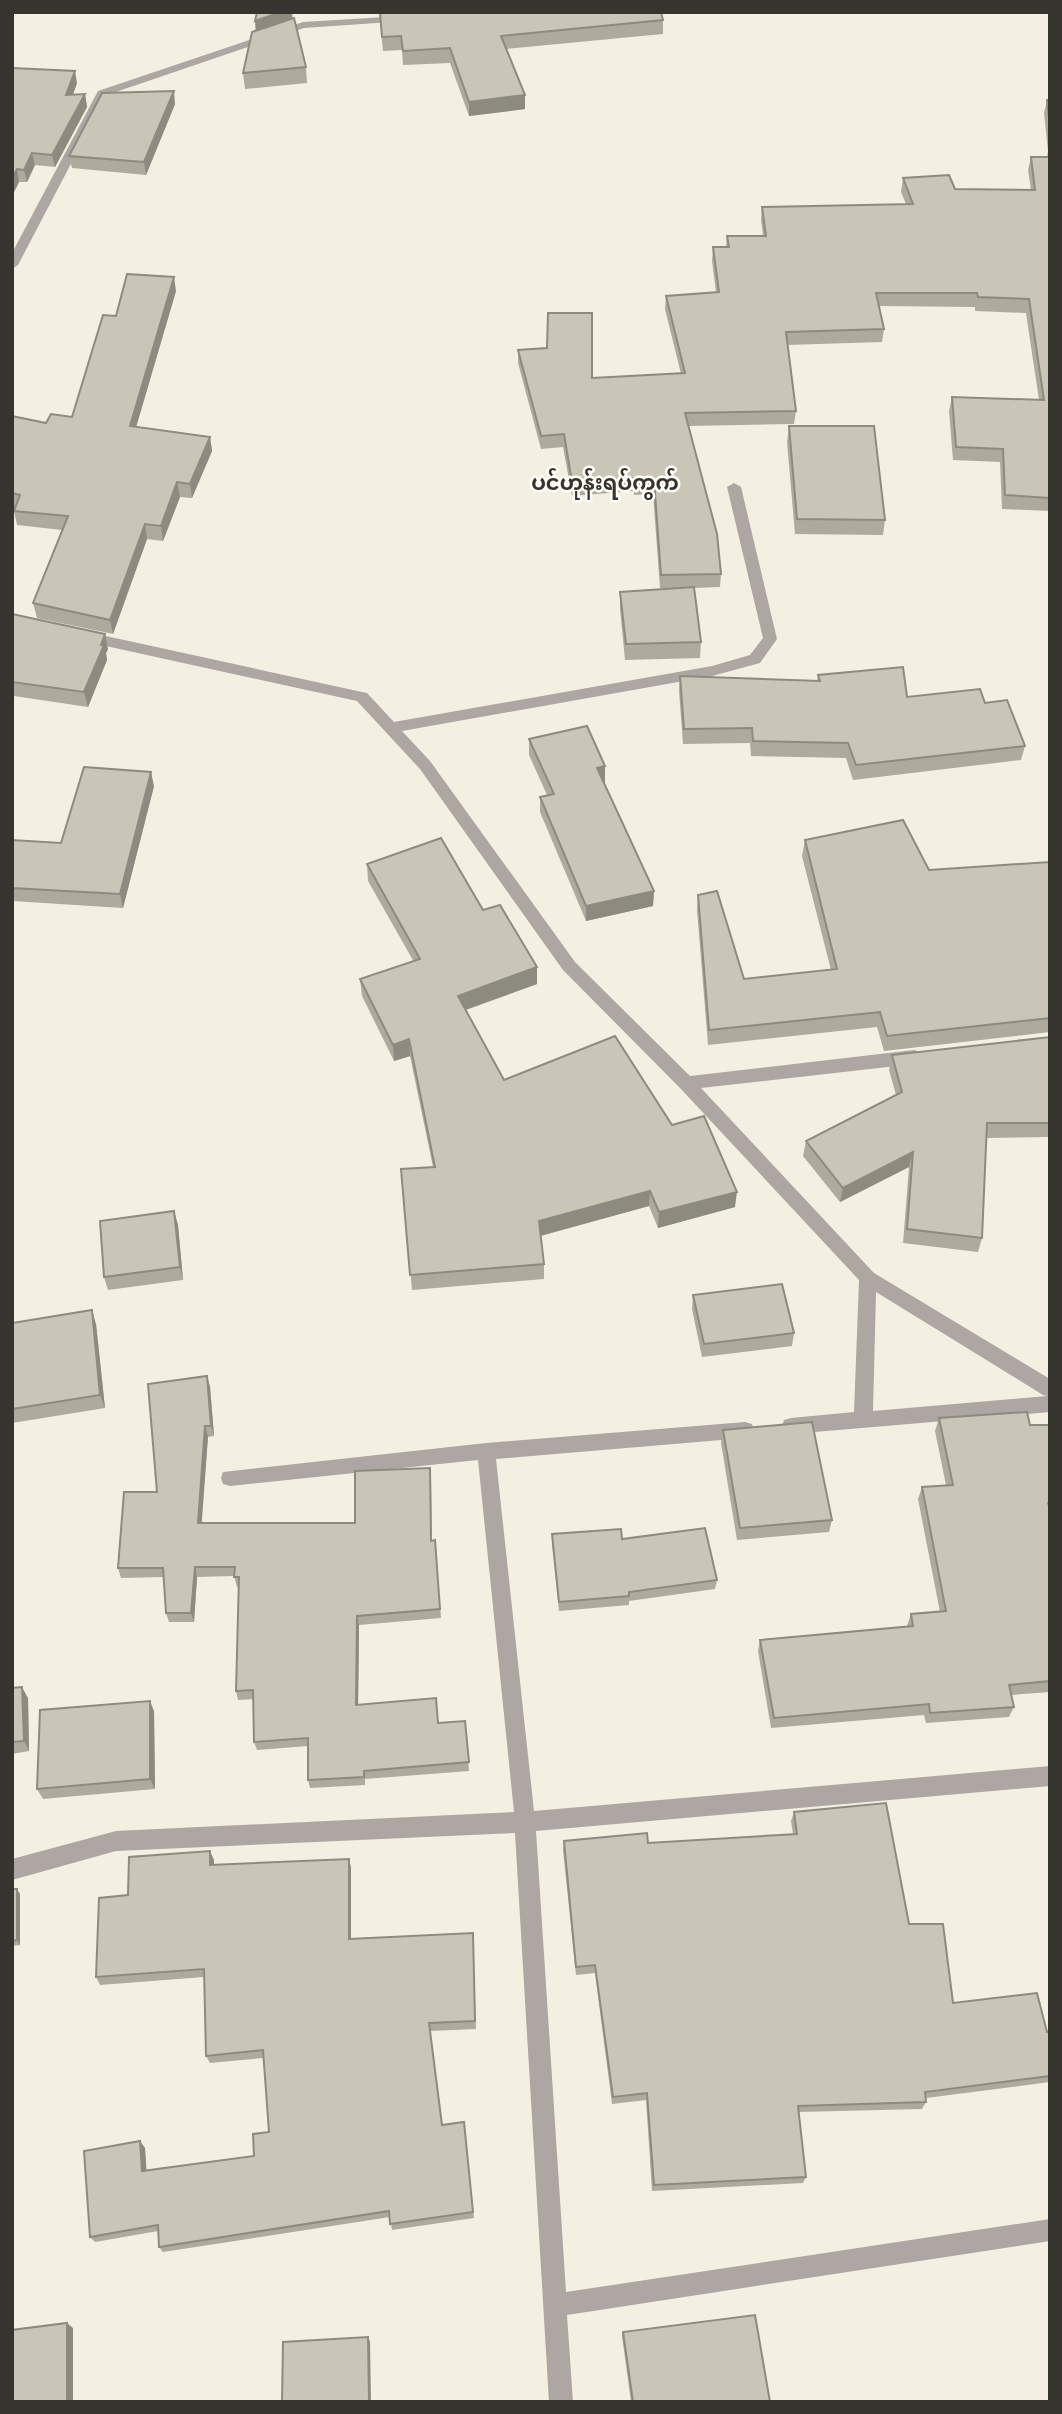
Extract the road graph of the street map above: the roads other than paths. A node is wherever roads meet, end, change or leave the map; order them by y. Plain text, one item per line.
1 (414, 18) edge
2 (12, 265) edge
3 (734, 487) dead end
4 (66, 632) edge
5 (390, 728) junction
6 (929, 1056) edge
7 (686, 1083) junction
8 (868, 1278) junction
9 (1050, 1390) edge
10 (1050, 1404) edge
11 (863, 1420) junction
12 (486, 1451) junction
13 (230, 1478) dead end
14 (1050, 1776) edge
15 (525, 1822) junction
16 (12, 1870) edge
17 (1050, 2230) edge
18 (556, 2305) junction
19 (561, 2402) edge

1 - 2 street
3 - 5 street
4 - 5 street
5 - 7 street
6 - 7 street
7 - 8 street
8 - 9 street
8 - 11 street
10 - 11 street
11 - 12 street
12 - 13 street
12 - 15 street
14 - 15 street
15 - 16 street
15 - 18 street
17 - 18 street
18 - 19 street

